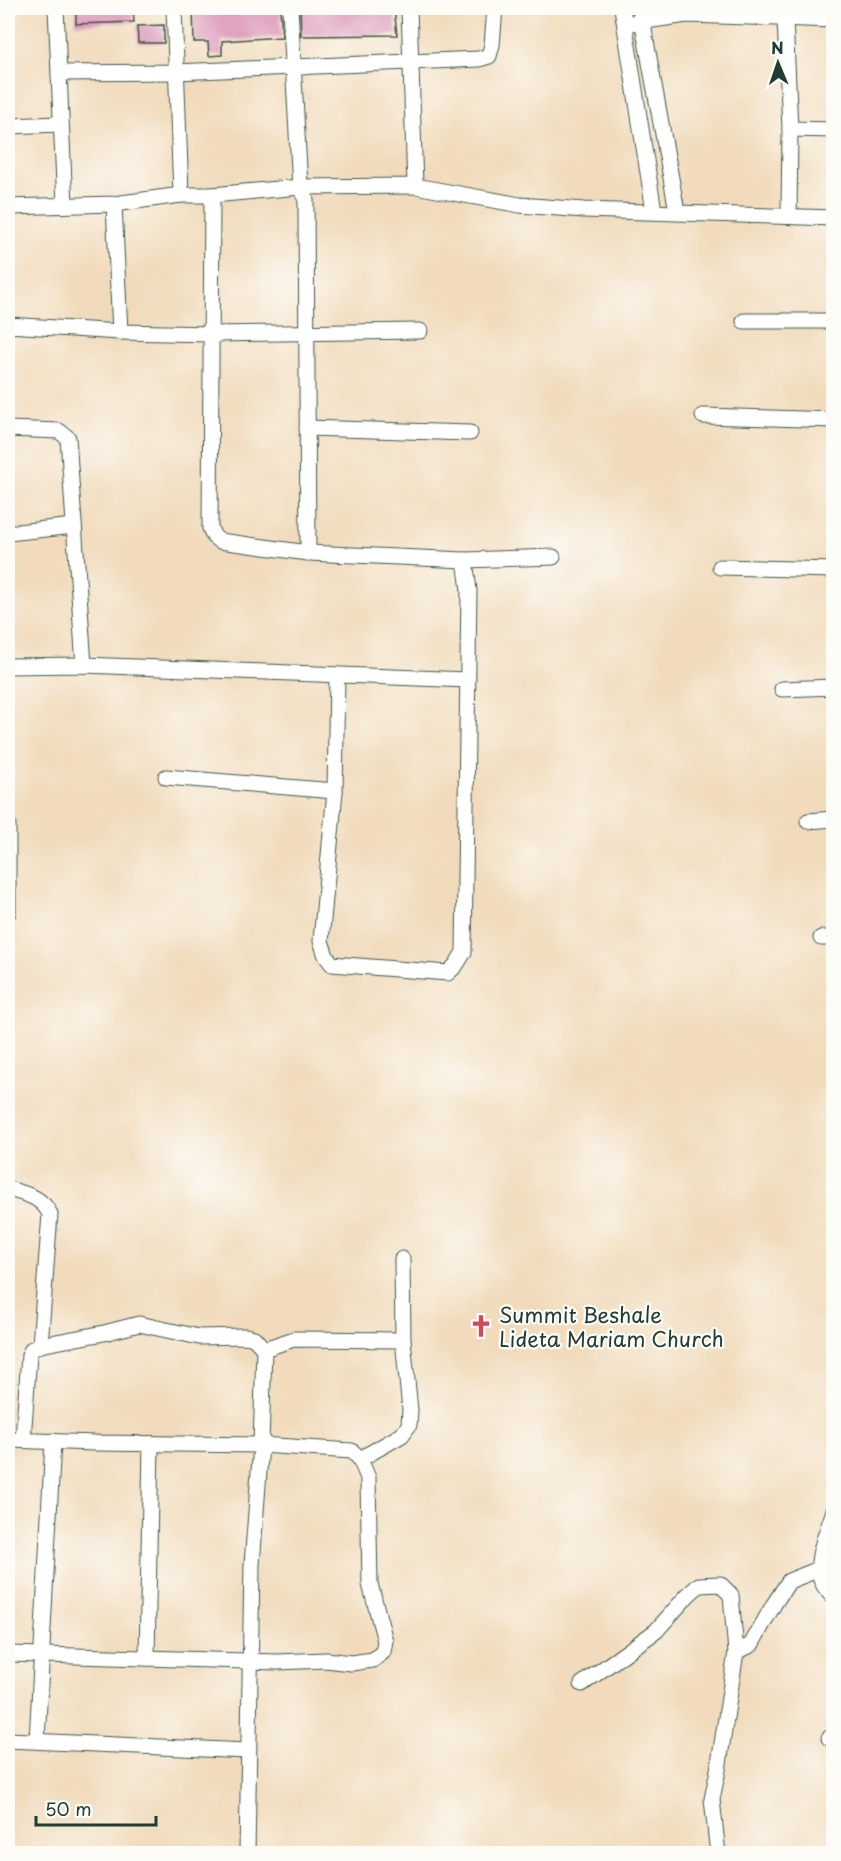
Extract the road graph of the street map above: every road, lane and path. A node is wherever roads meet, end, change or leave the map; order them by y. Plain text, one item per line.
1 (56, 8) edge
2 (174, 8) edge
3 (290, 8) edge
4 (409, 8) edge
5 (495, 8) edge
6 (622, 8) edge
7 (687, 11) edge
8 (642, 15) edge
9 (785, 19) junction
10 (834, 20) edge
11 (626, 24) junction
12 (409, 62) junction
13 (292, 66) junction
14 (176, 72) junction
15 (59, 73) junction
16 (60, 124) junction
17 (8, 126) edge
18 (790, 129) junction
19 (834, 130) edge
20 (414, 186) junction
21 (300, 187) junction
22 (181, 195) junction
23 (212, 195) junction
24 (114, 204) junction
25 (64, 205) junction
26 (8, 207) edge
27 (654, 211) junction
28 (677, 212) junction
29 (789, 216) junction
30 (834, 218) edge
31 (744, 321) dead end
32 (834, 321) edge
33 (8, 325) edge
34 (420, 331) dead end
35 (120, 332) junction
36 (308, 333) junction
37 (211, 334) junction
38 (703, 416) dead end
39 (834, 420) edge
40 (8, 429) edge
41 (307, 429) junction
42 (470, 433) dead end
43 (74, 526) junction
44 (8, 533) edge
45 (308, 554) junction
46 (553, 557) dead end
47 (465, 560) junction
48 (720, 567) dead end
49 (834, 570) edge
50 (84, 665) junction
51 (8, 666) edge
52 (338, 677) junction
53 (468, 680) junction
54 (834, 687) edge
55 (782, 689) dead end
56 (165, 777) dead end
57 (335, 791) junction
58 (834, 819) edge
59 (808, 821) dead end
60 (8, 824) edge
61 (8, 913) edge
62 (8, 1189) edge
63 (402, 1259) dead end
64 (403, 1340) junction
65 (40, 1345) junction
66 (264, 1349) junction
67 (8, 1440) edge
68 (23, 1440) junction
69 (53, 1441) junction
70 (151, 1444) junction
71 (261, 1445) junction
72 (360, 1459) junction
73 (834, 1510) edge
74 (819, 1569) junction
75 (834, 1598) edge
76 (736, 1652) junction
77 (8, 1654) edge
78 (43, 1656) junction
79 (147, 1658) junction
80 (251, 1661) junction
81 (582, 1684) dead end
82 (8, 1740) edge
83 (37, 1741) junction
84 (247, 1751) junction
85 (247, 1854) edge
86 (718, 1854) edge

1 - 15 street
2 - 14 street
3 - 13 street
4 - 12 street
5 - 12 street
6 - 11 street
7 - 8 street
7 - 9 street
8 - 11 street
8 - 28 street
9 - 10 street
9 - 18 street
11 - 27 street
12 - 13 street
12 - 20 street
13 - 14 street
13 - 21 street
14 - 15 street
14 - 22 street
15 - 16 street
16 - 17 street
16 - 25 street
18 - 19 street
18 - 29 street
20 - 21 street
20 - 27 street
21 - 23 street
21 - 36 street
22 - 23 street
22 - 24 street
23 - 37 street
24 - 25 street
24 - 35 street
25 - 26 street
27 - 28 street
28 - 29 street
29 - 30 street
31 - 32 street
33 - 35 street
34 - 36 street
35 - 37 street
36 - 37 street
36 - 41 street
37 - 45 street
38 - 39 street
40 - 43 street
41 - 42 street
41 - 45 street
43 - 44 street
43 - 50 street
45 - 47 street
46 - 47 street
47 - 53 street
48 - 49 street
50 - 51 street
50 - 52 street
52 - 53 street
52 - 57 street
53 - 57 street
54 - 55 street
56 - 57 street
58 - 59 street
60 - 61 street
62 - 65 street
63 - 64 street
64 - 66 street
64 - 72 street
65 - 66 street
65 - 68 street
66 - 71 street
67 - 68 street
68 - 69 street
69 - 70 street
69 - 78 street
70 - 71 street
70 - 79 street
71 - 72 street
71 - 80 street
72 - 80 street
73 - 74 street
74 - 75 street
74 - 76 street
76 - 81 street
76 - 86 street
77 - 78 street
78 - 79 street
78 - 83 street
79 - 80 street
80 - 84 street
82 - 83 street
83 - 84 street
84 - 85 street

